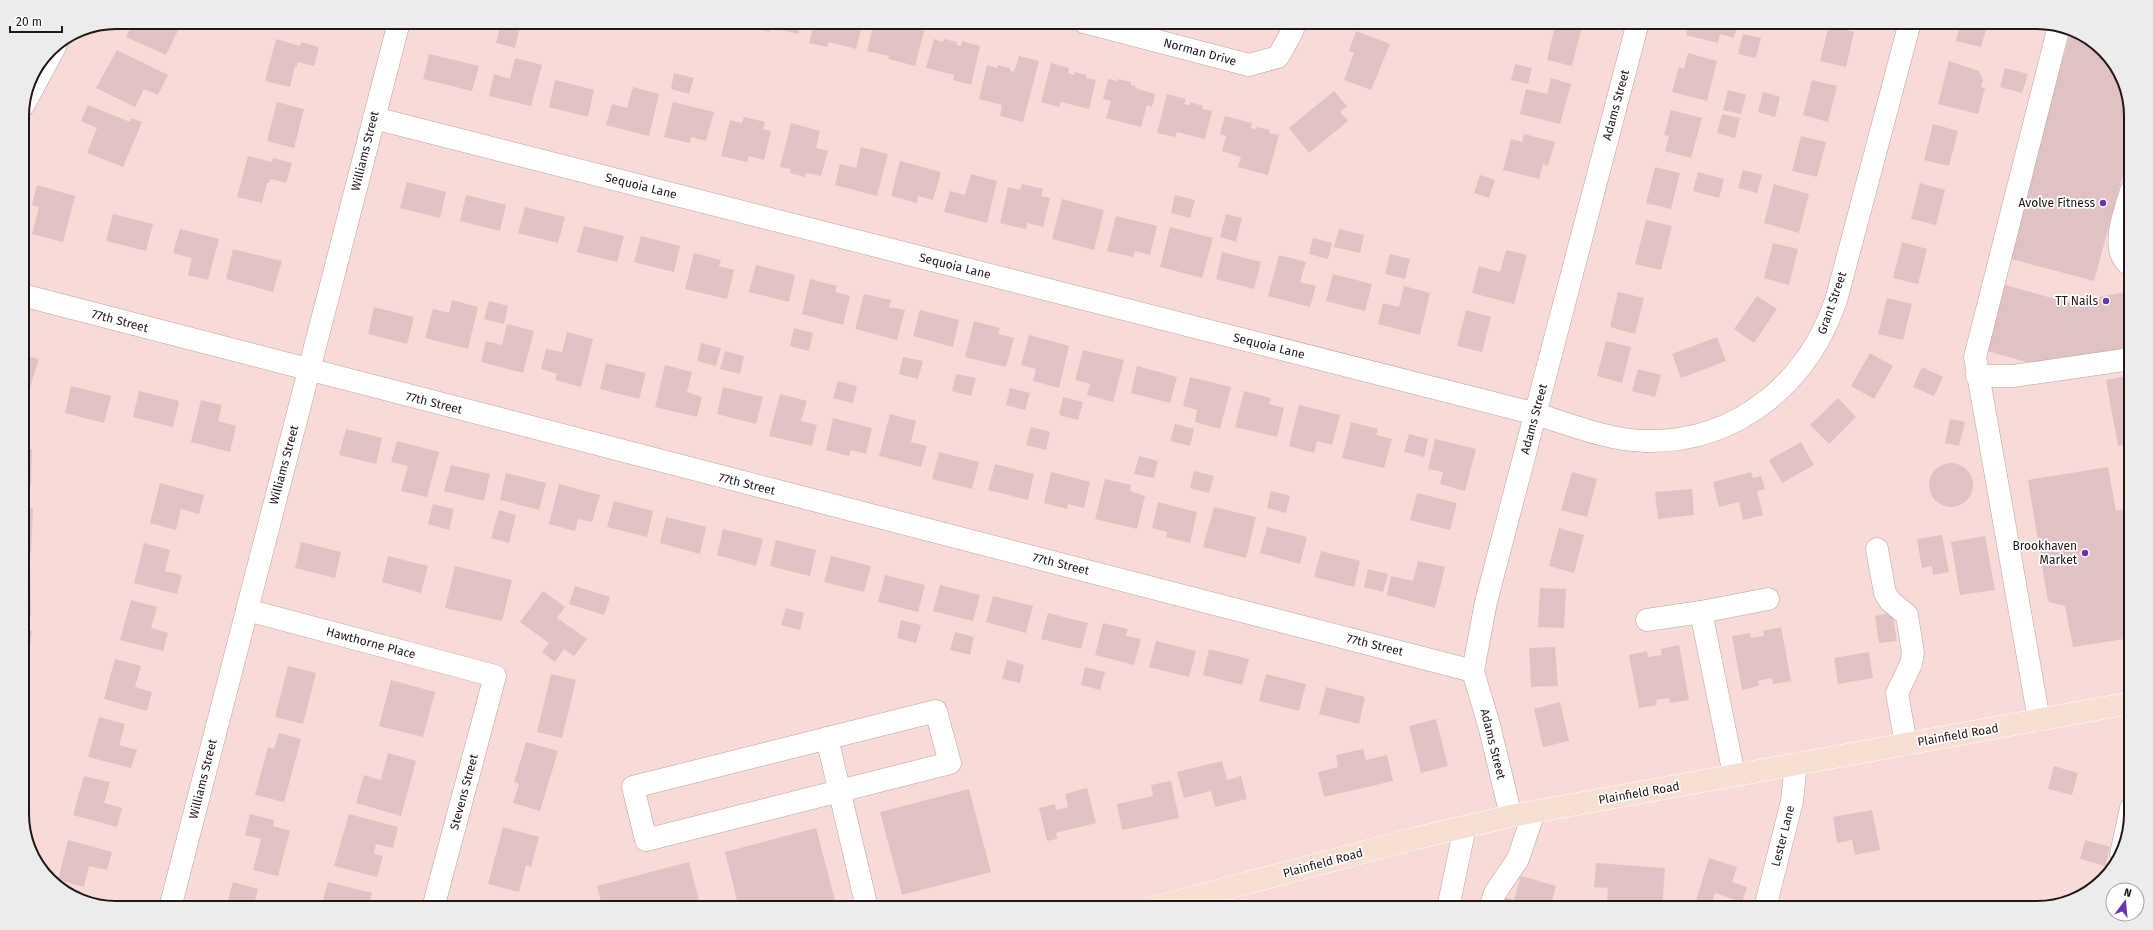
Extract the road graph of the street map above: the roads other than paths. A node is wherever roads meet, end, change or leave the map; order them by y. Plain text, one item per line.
1 (397, 29) edge
2 (1111, 29) edge
3 (1293, 29) edge
4 (1636, 29) edge
5 (1908, 29) edge
6 (2057, 32) edge
7 (374, 118) junction
8 (2124, 216) edge
9 (2124, 257) edge
10 (29, 297) edge
11 (2124, 360) edge
12 (309, 370) junction
13 (1977, 376) junction
14 (1536, 414) junction
15 (1877, 549) dead end
16 (1768, 599) dead end
17 (247, 610) junction
18 (1701, 612) junction
19 (1647, 620) dead end
20 (1473, 671) junction
21 (495, 676) joint
22 (2124, 704) edge
23 (2039, 720) junction
24 (827, 738) junction
25 (1906, 744) junction
26 (1796, 764) junction
27 (1734, 775) junction
28 (840, 791) junction
29 (1534, 812) junction
30 (1510, 816) junction
31 (1466, 827) junction
32 (172, 901) edge
33 (435, 901) edge
34 (865, 901) edge
35 (1180, 901) edge
36 (1450, 901) edge
37 (1492, 901) edge
38 (1767, 901) edge

1 - 7 street, Williams Street
2 - 3 street, Norman Drive
4 - 14 street, Adams Street
5 - 14 street, Grant Street
6 - 13 street
7 - 12 street, Williams Street
7 - 14 street, Sequoia Lane
8 - 9 street
10 - 12 street, 77th Street
11 - 13 street
12 - 17 street, Williams Street
12 - 20 street, 77th Street
13 - 23 street
14 - 20 street, Adams Street
15 - 25 street
16 - 18 street
17 - 21 street, Hawthorne Place
17 - 32 street, Williams Street
18 - 19 street
18 - 27 street
20 - 30 street, Adams Street
21 - 33 street, Stevens Street
22 - 23 main road, Plainfield Road
23 - 25 main road, Plainfield Road
24 - 28 street
24 - 28 street
24 - 28 street
25 - 26 main road, Plainfield Road
26 - 27 main road, Plainfield Road
26 - 38 street, Lester Lane
27 - 29 main road, Plainfield Road
28 - 34 street
29 - 30 main road, Plainfield Road
29 - 37 street
30 - 31 main road, Plainfield Road
31 - 35 main road, Plainfield Road
31 - 36 street

